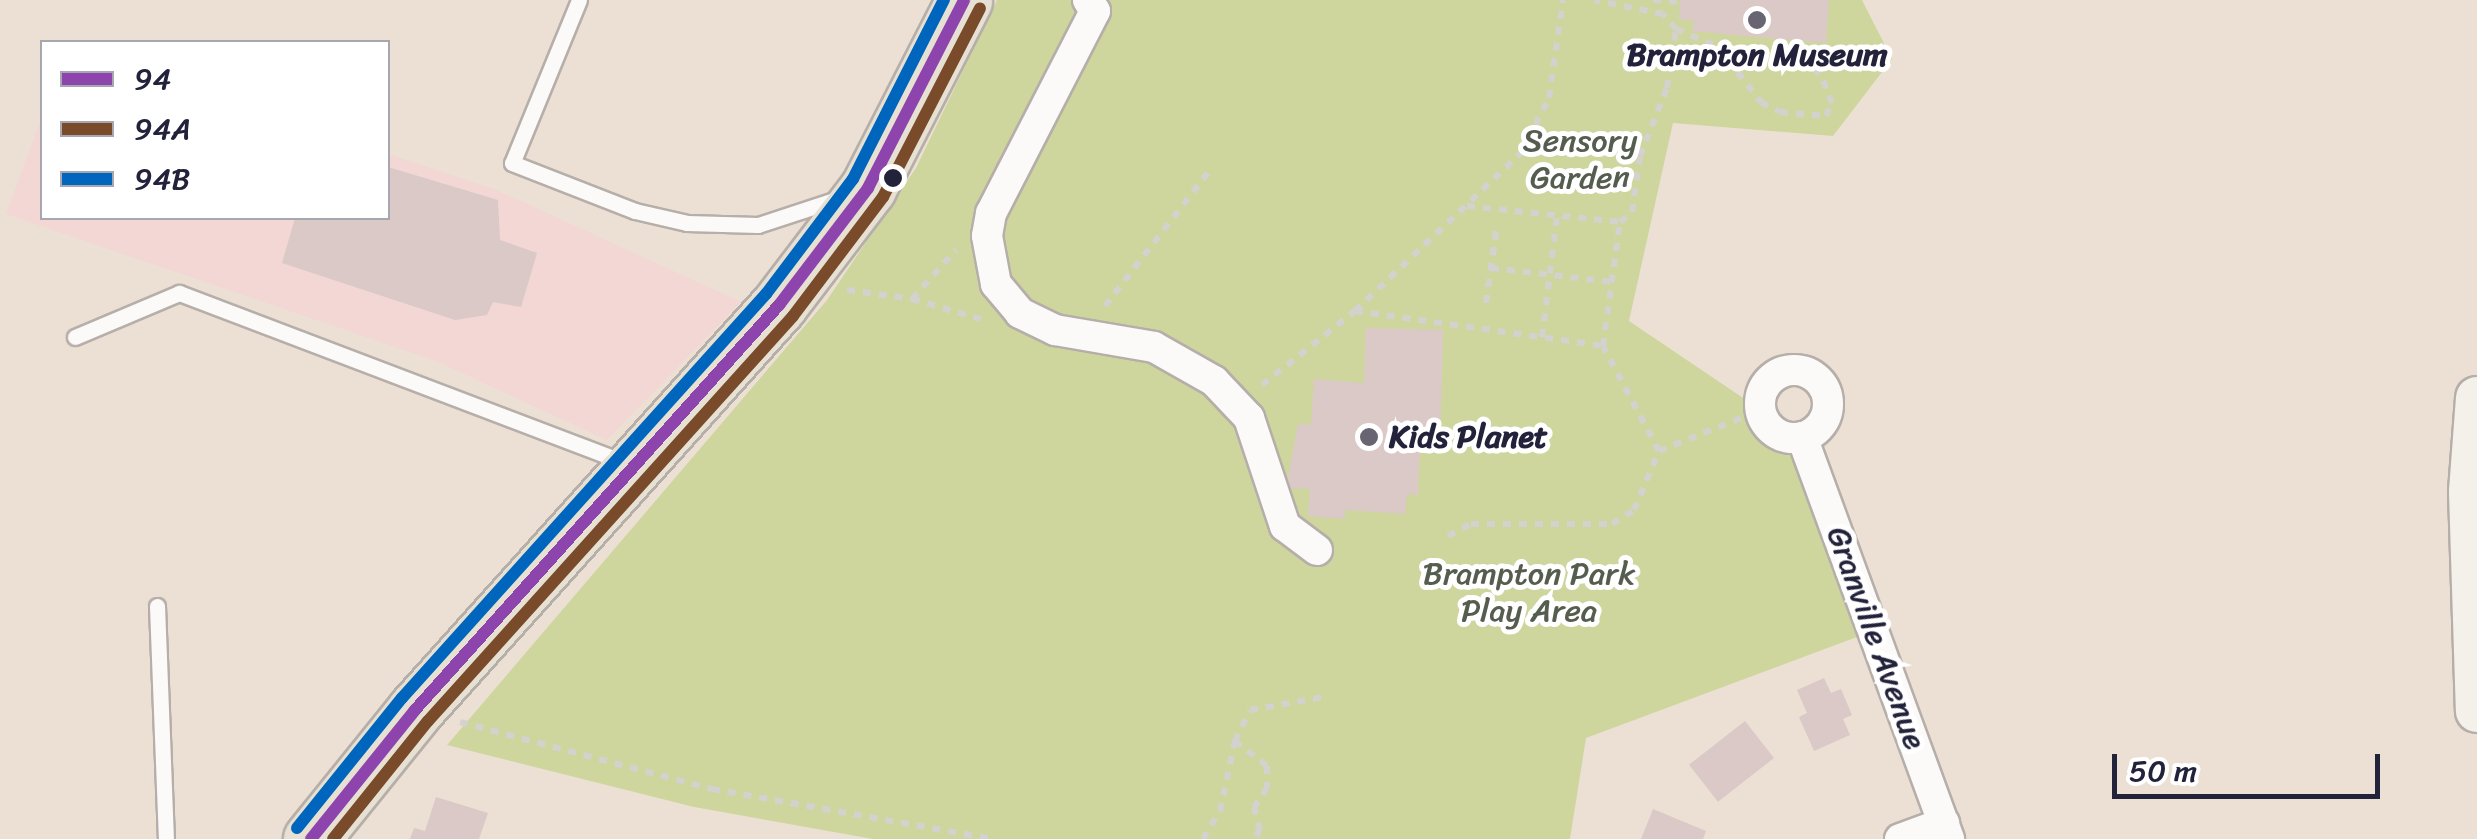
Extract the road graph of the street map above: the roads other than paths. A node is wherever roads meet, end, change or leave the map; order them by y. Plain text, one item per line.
1 (579, 0) edge
2 (964, 0) edge
3 (1088, 0) edge
4 (868, 188) junction
5 (75, 338) dead end
6 (2477, 398) edge
7 (1802, 437) junction
8 (634, 466) junction
9 (1316, 550) dead end
10 (158, 606) dead end
11 (2477, 711) edge
12 (1947, 831) edge
13 (166, 839) edge
14 (310, 839) edge
15 (1900, 839) edge

1 - 4 lane
2 - 4 highway
3 - 9 street
4 - 8 highway
5 - 8 lane
6 - 11 street
7 - 7 street
7 - 12 street, Granville Avenue
8 - 14 highway
10 - 13 lane
12 - 15 street

